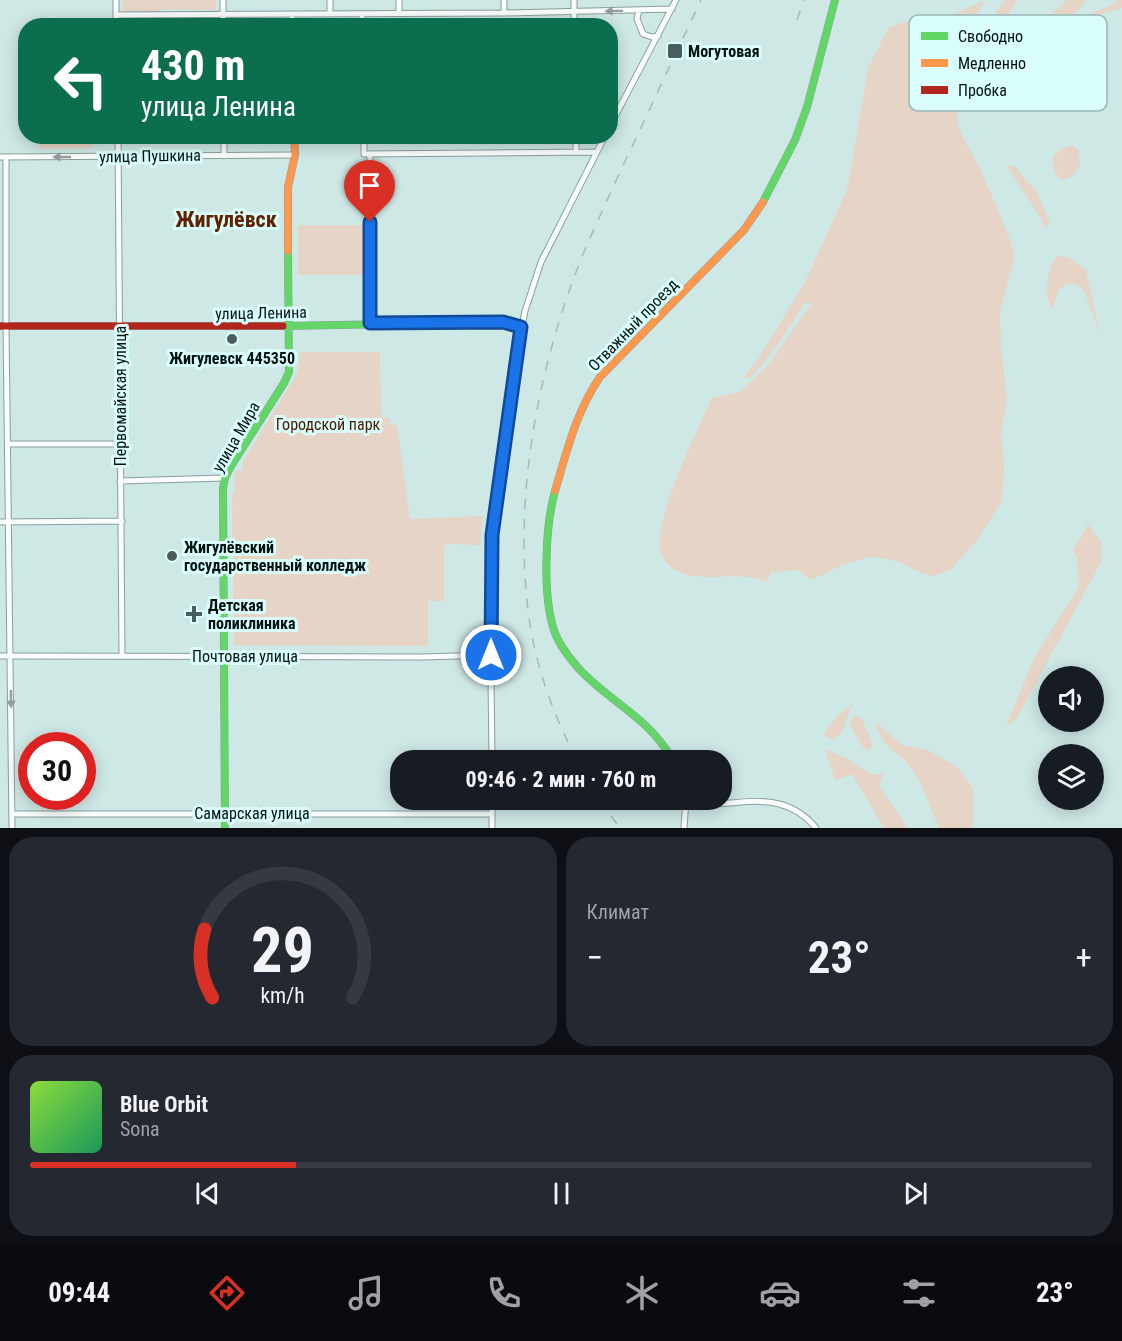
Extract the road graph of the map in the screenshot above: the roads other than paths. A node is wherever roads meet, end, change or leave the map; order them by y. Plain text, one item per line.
1 (116, 0) edge
2 (223, 0) edge
3 (330, 0) edge
4 (399, 0) edge
5 (504, 0) edge
6 (574, 0) edge
7 (835, 0) edge
8 (674, 3) edge
9 (639, 10) junction
10 (574, 12) junction
11 (399, 13) junction
12 (504, 13) junction
13 (223, 14) junction
14 (292, 14) junction
15 (330, 14) junction
16 (362, 14) junction
17 (116, 15) joint
18 (223, 18) edge
19 (292, 18) edge
20 (362, 18) edge
21 (574, 18) edge
22 (658, 36) junction
23 (618, 111) edge
24 (118, 144) edge
25 (224, 144) edge
26 (294, 144) edge
27 (365, 144) edge
28 (576, 144) edge
29 (600, 144) edge
30 (576, 152) junction
31 (596, 152) junction
32 (367, 154) junction
33 (224, 155) junction
34 (295, 155) junction
35 (3, 157) edge
36 (118, 157) junction
37 (370, 323) junction
38 (3, 326) edge
39 (289, 326) junction
40 (521, 327) junction
41 (119, 328) junction
42 (8, 444) junction
43 (120, 444) junction
44 (225, 478) junction
45 (120, 481) junction
46 (122, 521) junction
47 (0, 522) edge
48 (9, 522) junction
49 (122, 655) junction
50 (491, 655) junction
51 (0, 656) edge
52 (10, 656) junction
53 (226, 657) junction
54 (492, 750) edge
55 (667, 750) edge
56 (732, 802) edge
57 (492, 810) edge
58 (685, 810) edge
59 (225, 813) junction
60 (12, 814) junction
61 (492, 814) junction
62 (12, 828) edge
63 (225, 828) edge
64 (492, 828) edge
65 (684, 828) edge
66 (816, 828) edge

1 - 17 street
2 - 13 street
3 - 15 street
4 - 11 street
5 - 12 street
6 - 10 street
7 - 55 street, Отважный проезд
8 - 9 street
8 - 22 street
9 -> 10 street
9 - 22 street
10 - 12 street
10 - 21 street
11 - 12 street
11 - 16 street
13 - 14 street
13 - 17 street
13 - 18 street
14 - 15 street
14 - 19 street
15 - 16 street
16 - 20 street
22 - 23 street
24 - 36 street, Первомайская улица
25 - 33 street
26 - 34 street, улица Мира
27 - 32 street
28 - 30 street
29 - 31 street
30 - 31 street
30 - 32 street
31 - 40 street
32 - 37 street
33 - 34 street, улица Пушкина
33 - 36 street, улица Пушкина
34 - 39 street, улица Мира
36 -> 35 street, улица Пушкина
35 - 38 street
36 - 41 street, Первомайская улица
37 - 39 street, улица Ленина
37 - 40 street, улица Ленина
38 - 41 street, улица Ленина
38 - 42 street
39 - 41 street, улица Ленина
39 - 44 street, улица Мира
40 - 50 street
41 - 43 street, Первомайская улица
42 - 43 street
42 - 48 street
43 - 45 street, Первомайская улица
44 - 45 street
44 - 53 street, улица Мира
45 - 46 street, Первомайская улица
46 - 48 street
46 - 49 street, Первомайская улица
47 - 48 street
48 - 52 street
49 - 52 street, Почтовая улица
49 - 53 street, Почтовая улица
50 - 53 street, Почтовая улица
50 - 54 street
51 - 52 street, Почтовая улица
52 -> 60 street
53 - 59 street, улица Мира
56 - 66 street
57 - 61 street
58 - 65 street
59 - 60 street, Самарская улица
59 - 61 street, Самарская улица
59 - 63 street, улица Мира
60 - 62 street
61 - 64 street

